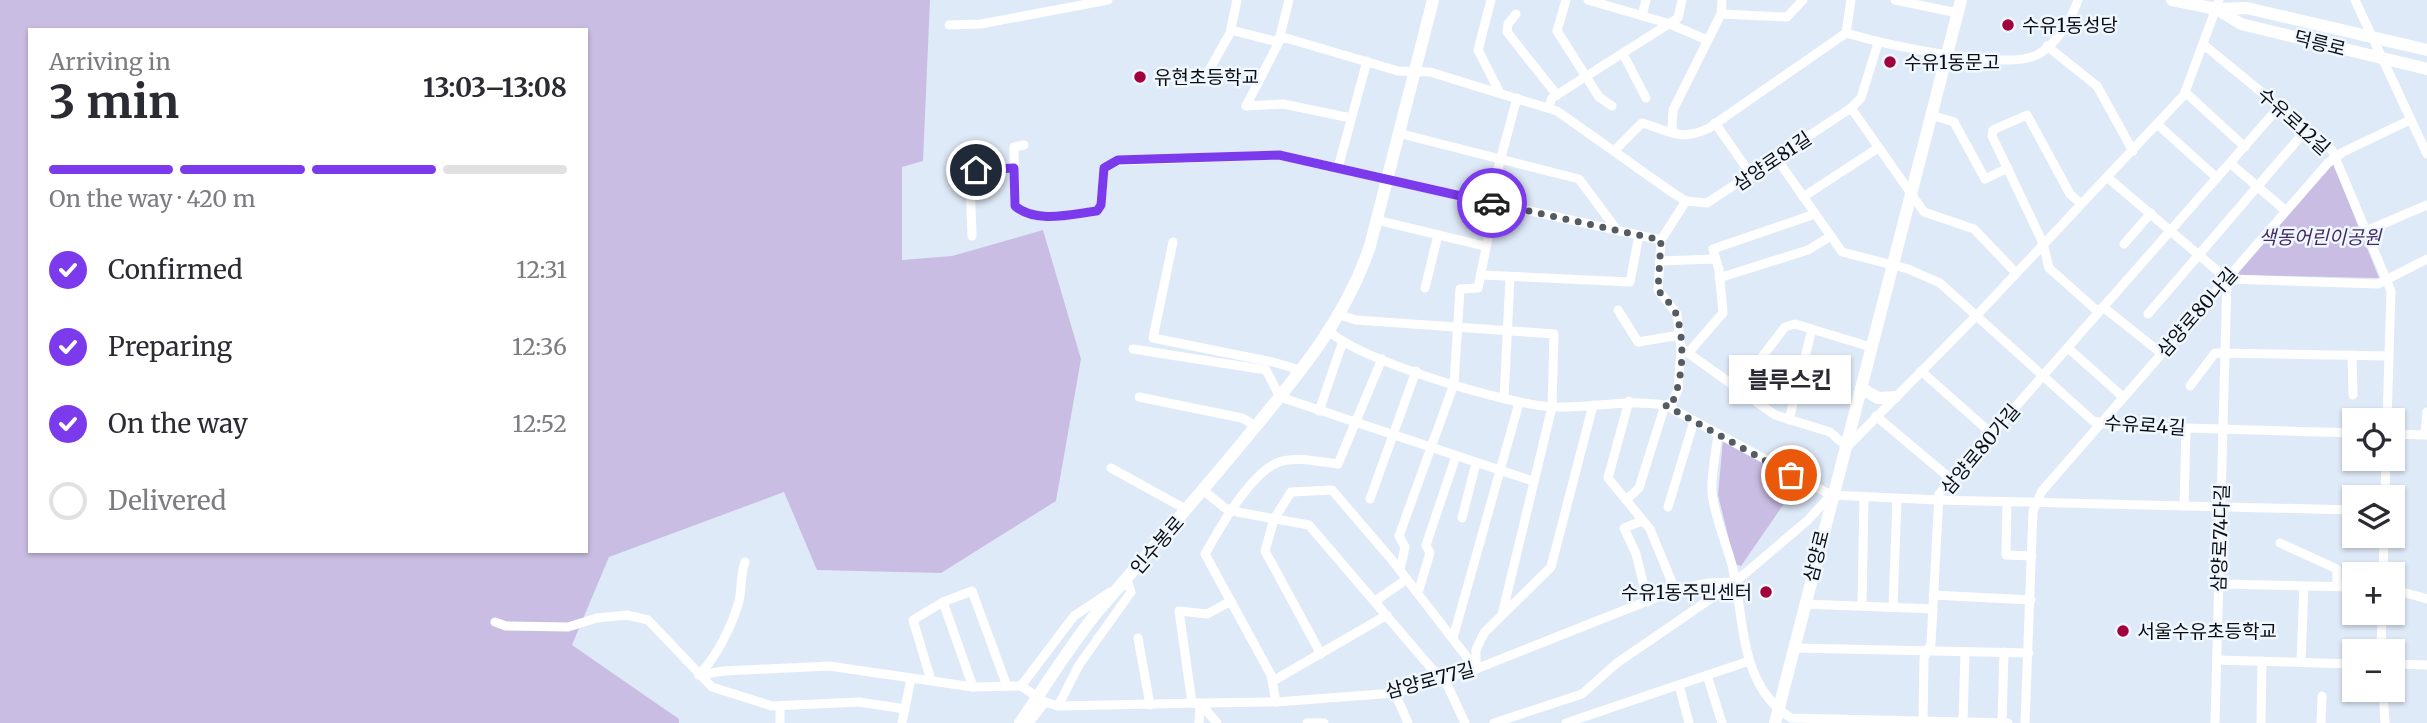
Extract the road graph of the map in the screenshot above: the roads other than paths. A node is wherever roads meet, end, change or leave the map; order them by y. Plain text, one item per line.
1 (1108, 0) edge
2 (1237, 0) edge
3 (1289, 0) edge
4 (1433, 0) edge
5 (1491, 0) edge
6 (1566, 0) edge
7 (1588, 0) edge
8 (1646, 0) edge
9 (1682, 0) edge
10 (1722, 0) edge
11 (1803, 0) edge
12 (1851, 0) edge
13 (1895, 0) edge
14 (1961, 0) edge
15 (2078, 0) edge
16 (2172, 0) edge
17 (2355, 0) edge
18 (1604, 2) edge
19 (2218, 4) edge
20 (1516, 13) dead end
21 (1958, 13) junction
22 (1721, 14) junction
23 (1642, 16) junction
24 (1670, 24) junction
25 (949, 25) dead end
26 (1231, 30) junction
27 (1846, 33) junction
28 (1279, 39) junction
29 (1707, 40) junction
30 (1878, 43) junction
31 (2204, 45) junction
32 (2047, 46) junction
33 (2377, 48) junction
34 (2427, 50) edge
35 (1623, 54) junction
36 (1948, 54) junction
37 (1367, 61) junction
38 (2427, 69) edge
39 (1414, 72) junction
40 (1587, 76) junction
41 (1203, 81) dead end
42 (2185, 92) junction
43 (1500, 93) junction
44 (1557, 95) junction
45 (1517, 98) junction
46 (1646, 98) dead end
47 (1612, 106) dead end
48 (2280, 107) junction
49 (1548, 108) junction
50 (1851, 108) junction
51 (1931, 115) junction
52 (1351, 118) junction
53 (2410, 120) junction
54 (1715, 123) junction
55 (2157, 124) junction
56 (1672, 129) dead end
57 (2306, 130) junction
58 (1398, 133) junction
59 (1024, 145) dead end
60 (2245, 146) junction
61 (1878, 149) junction
62 (1614, 151) junction
63 (2133, 151) junction
64 (2427, 154) edge
65 (2335, 157) junction
66 (1500, 158) junction
67 (1777, 159) junction
68 (2230, 163) junction
69 (1014, 168) junction
70 (1338, 168) junction
71 (2008, 168) junction
72 (1752, 176) junction
73 (2108, 177) junction
74 (2217, 178) junction
75 (1386, 179) junction
76 (2258, 186) junction
77 (1910, 193) junction
78 (1803, 197) junction
79 (1686, 201) junction
80 (1495, 203) junction
81 (2080, 203) junction
82 (2427, 205) edge
83 (2286, 211) junction
84 (1815, 214) junction
85 (2151, 214) junction
86 (1377, 220) junction
87 (1617, 230) junction
88 (2171, 230) junction
89 (2365, 231) junction
90 (1639, 234) junction
91 (1438, 235) junction
92 (972, 236) dead end
93 (1831, 236) junction
94 (1661, 240) junction
95 (1173, 242) dead end
96 (2043, 243) junction
97 (2124, 244) dead end
98 (1485, 246) junction
99 (2199, 253) junction
100 (1716, 259) junction
101 (2427, 259) edge
102 (1660, 261) junction
103 (1892, 265) junction
104 (2016, 272) junction
105 (1480, 275) junction
106 (1510, 277) junction
107 (1719, 278) junction
108 (2227, 279) junction
109 (2386, 281) junction
110 (1425, 288) dead end
111 (2102, 309) junction
112 (1618, 310) dead end
113 (2148, 314) dead end
114 (1340, 315) junction
115 (1976, 316) junction
116 (1458, 328) junction
117 (1812, 330) junction
118 (1329, 331) junction
119 (1506, 331) junction
120 (1679, 335) junction
121 (1342, 344) junction
122 (1871, 347) junction
123 (2068, 348) junction
124 (1133, 349) dead end
125 (1685, 350) junction
126 (2161, 353) junction
127 (2225, 353) junction
128 (2352, 355) junction
129 (2389, 356) junction
130 (1382, 359) junction
131 (1300, 370) junction
132 (1416, 371) junction
133 (1921, 371) junction
134 (2042, 376) junction
135 (1454, 384) junction
136 (2190, 386) dead end
137 (1738, 388) junction
138 (1861, 388) junction
139 (2353, 395) dead end
140 (1139, 397) dead end
141 (1280, 397) junction
142 (1895, 397) junction
143 (2123, 397) junction
144 (1504, 399) junction
145 (1629, 401) junction
146 (1519, 403) junction
147 (1593, 405) junction
148 (1665, 405) junction
149 (1552, 407) junction
150 (2387, 408) edge
151 (1319, 411) junction
152 (2427, 412) edge
153 (1876, 416) junction
154 (1789, 420) junction
155 (1694, 421) junction
156 (1355, 423) junction
157 (2101, 423) junction
158 (1256, 426) junction
159 (2186, 429) junction
160 (2224, 430) junction
161 (2342, 433) edge
162 (1718, 434) junction
163 (1992, 434) junction
164 (2405, 434) edge
165 (1394, 435) junction
166 (2426, 435) edge
167 (1430, 447) junction
168 (1847, 447) junction
169 (1456, 456) junction
170 (1476, 463) junction
171 (1111, 468) dead end
172 (1500, 471) junction
173 (1952, 480) junction
174 (1533, 481) junction
175 (1203, 490) junction
176 (1831, 495) junction
177 (1864, 497) junction
178 (1370, 499) dead end
179 (1898, 499) junction
180 (1626, 500) junction
181 (1938, 500) junction
182 (2007, 502) junction
183 (2036, 502) junction
184 (2184, 506) junction
185 (1668, 507) dead end
186 (2221, 507) junction
187 (1187, 510) junction
188 (1231, 510) junction
189 (2342, 510) edge
190 (1462, 518) dead end
191 (1274, 519) junction
192 (1642, 521) junction
193 (2280, 543) dead end
194 (2032, 556) junction
195 (744, 562) dead end
196 (1400, 570) junction
197 (1407, 579) junction
198 (1127, 580) junction
199 (1735, 582) junction
200 (2219, 584) junction
201 (2304, 586) junction
202 (2337, 586) junction
203 (2342, 586) edge
204 (1675, 590) junction
205 (2405, 592) edge
206 (1418, 593) junction
207 (1933, 594) junction
208 (2427, 598) edge
209 (2031, 600) junction
210 (1231, 601) junction
211 (1375, 601) junction
212 (943, 602) junction
213 (1648, 602) junction
214 (1804, 604) junction
215 (1862, 607) junction
216 (1893, 607) junction
217 (1933, 608) junction
218 (1387, 615) junction
219 (1502, 615) junction
220 (495, 622) dead end
221 (1138, 638) dead end
222 (1454, 638) junction
223 (1794, 648) junction
224 (1929, 651) junction
225 (1965, 652) junction
226 (2004, 652) junction
227 (2029, 653) junction
228 (1321, 654) junction
229 (2217, 660) junction
230 (1749, 661) junction
231 (2262, 661) junction
232 (2301, 662) junction
233 (2342, 664) edge
234 (2405, 664) edge
235 (2427, 665) edge
236 (1476, 669) junction
237 (699, 675) junction
238 (1707, 675) junction
239 (1443, 676) junction
240 (911, 679) junction
241 (930, 680) junction
242 (1273, 681) junction
243 (1679, 685) junction
244 (1007, 686) junction
245 (1021, 686) junction
246 (972, 687) junction
247 (1395, 693) junction
248 (2322, 696) dead end
249 (1276, 702) junction
250 (2384, 702) edge
251 (1196, 703) junction
252 (1052, 704) junction
253 (1150, 705) junction
254 (780, 707) junction
255 (905, 709) junction
256 (1776, 717) edge
257 (1894, 721) edge
258 (1923, 721) junction
259 (1963, 722) edge
260 (779, 723) edge
261 (902, 723) edge
262 (1020, 723) edge
263 (1029, 723) edge
264 (1199, 723) edge
265 (1217, 723) edge
266 (1307, 723) edge
267 (1324, 723) edge
268 (1408, 723) edge
269 (1465, 723) edge
270 (1493, 723) edge
271 (1566, 723) edge
272 (1689, 723) edge
273 (1721, 723) edge
274 (2002, 723) edge
275 (2008, 723) edge
276 (2025, 723) edge
277 (2215, 723) edge
278 (2262, 723) edge
279 (2320, 723) edge
280 (2385, 723) edge

1 - 25 street
2 - 26 street
3 - 28 street
4 - 39 main road, 인수봉로
5 - 43 street
6 - 40 street
7 - 18 street
8 - 23 street
9 - 24 street
10 - 22 street
11 - 22 street
12 - 27 street
13 - 21 street
14 - 21 main road, 삼양로
15 - 32 street
16 - 19 main road, 덕릉로
17 - 33 street
18 - 23 street
19 - 31 street
19 - 33 main road, 덕릉로
19 - 33 main road, 덕릉로
20 - 44 street
21 - 36 main road, 삼양로
22 - 29 street
23 - 24 street
24 - 29 street
24 - 35 street
26 - 28 street
26 - 41 street
27 - 30 street
27 - 54 street
28 - 37 street
28 - 52 street
29 - 56 street
30 - 36 street
30 - 50 street, 삼양로81길
31 - 42 street
31 - 48 street, 수유로12길
32 - 36 street
32 - 63 street
33 - 34 main road, 덕릉로
33 - 38 main road, 덕릉로
33 - 53 street
35 - 40 street
35 - 46 street
36 - 51 main road, 삼양로
37 - 39 street
37 - 52 street
39 - 43 street
39 - 58 main road, 인수봉로
40 - 44 street
40 - 47 street
42 - 55 street
42 - 60 street
43 - 45 street
44 - 49 street
45 - 49 street
45 - 66 street
48 - 57 street, 수유로12길
48 - 60 street, 삼양로80가길
49 - 62 street
50 - 61 street
50 - 67 street, 삼양로81길
51 - 71 street
51 - 77 main road, 삼양로
52 - 70 street
53 - 64 street
53 - 65 street, 삼양로80나길
54 - 62 street
54 - 72 street
55 - 63 street
55 - 74 street
57 - 65 street, 수유로12길
57 - 76 street
58 - 66 street
58 - 75 main road, 인수봉로
59 - 69 street
60 - 68 street, 삼양로80가길
61 - 77 street
61 - 78 street
62 - 79 street
63 - 73 street
65 - 83 street, 삼양로80나길
65 - 89 street, 수유로12길
66 - 80 street
66 - 87 street
67 - 72 street, 삼양로81길
67 - 78 street
68 - 74 street, 삼양로80가길
68 - 76 street
69 - 70 street
69 - 92 street
70 - 75 street
71 - 81 street
71 - 96 street
72 - 79 street, 삼양로81길
73 - 81 street
73 - 85 street
74 - 88 street, 삼양로80가길
75 - 80 street
75 - 86 main road, 인수봉로
76 - 83 street
76 - 99 street
77 - 103 main road, 삼양로
77 - 104 street
78 - 84 street
79 - 94 street
80 - 87 street
80 - 98 street
81 - 96 street
82 - 89 street
83 - 108 street, 삼양로80나길
84 - 93 street
84 - 100 street
85 - 88 street
85 - 97 street
86 - 91 street
86 - 114 main road, 인수봉로
87 - 90 street
88 - 99 street
88 - 111 street, 삼양로80가길
89 - 109 street, 수유로12길
90 - 94 street
90 - 106 street
91 - 98 street
91 - 110 street
93 - 103 street
93 - 107 street
94 - 102 street
95 - 131 street
96 - 104 street
96 - 111 street
98 - 105 street
99 - 108 street
99 - 113 street
100 - 102 street
100 - 107 street
101 - 109 street
102 - 120 street
103 - 115 street
103 - 122 main road, 삼양로
104 - 115 street
105 - 106 street
105 - 116 street
106 - 119 street
107 - 125 street
108 - 109 street
108 - 126 street, 삼양로80나길
108 - 127 street, 삼양로74다길
109 - 129 street, 수유로12길
111 - 123 street, 삼양로80가길
111 - 126 street
112 - 120 street
114 - 116 street
114 - 118 main road, 인수봉로
115 - 133 street
115 - 134 street, 수유로4길
116 - 119 street
116 - 135 street
117 - 122 street
117 - 137 street
117 - 154 street
118 - 121 street
118 - 131 main road, 인수봉로
119 - 144 street
119 - 149 street
120 - 125 street
121 - 130 street
121 - 151 street
122 - 138 main road, 삼양로
123 - 134 street, 삼양로80가길
123 - 143 street
124 - 141 street
125 - 137 street
125 - 148 street
126 - 143 street, 삼양로80나길
127 - 128 street
127 - 136 street
127 - 160 street, 삼양로74다길
128 - 129 street
128 - 139 street
129 - 150 street, 수유로12길
130 - 132 street
130 - 156 street
131 - 141 main road, 인수봉로
132 - 135 street
132 - 165 street
133 - 142 street
133 - 163 street
134 - 157 street, 수유로4길
134 - 163 street, 삼양로80가길
135 - 144 street
135 - 167 street
137 - 154 street
138 - 142 main road
138 - 168 main road, 삼양로
140 - 158 street
141 - 151 street
141 - 158 main road, 인수봉로
142 - 153 street
143 - 157 street, 삼양로80나길
144 - 146 street
145 - 147 street
145 - 148 street
145 - 180 street
146 - 149 street
146 - 172 street
147 - 149 street
147 - 219 street
148 - 155 street
148 - 180 street
149 - 174 street
151 - 156 street
152 - 166 street
153 - 168 street
153 - 173 street
154 - 168 street
155 - 162 street
155 - 185 street
156 - 165 street
156 - 188 street
157 - 159 street, 수유로4길
157 - 183 street, 삼양로80나길
158 - 175 main road, 인수봉로
159 - 160 street, 수유로4길
159 - 184 street
160 - 161 street, 수유로4길
160 - 186 street, 삼양로74다길
162 - 176 street
162 - 199 street
163 - 173 street, 삼양로80가길
164 - 166 street
165 - 167 street
165 - 178 street
167 - 169 street
167 - 196 street
168 - 176 main road, 삼양로
169 - 170 street
169 - 206 street
170 - 172 street
170 - 190 street
171 - 187 street
172 - 174 street
172 - 222 street
173 - 181 street, 삼양로80가길
174 - 219 street
175 - 187 main road, 인수봉로
175 - 188 street
176 - 177 street
176 - 199 street
176 - 214 main road, 삼양로
177 - 179 street
177 - 215 street
179 - 181 street
179 - 216 street
180 - 192 street
181 - 182 street
181 - 207 street, 삼양로80가길
182 - 183 street
182 - 194 street
183 - 184 street
183 - 194 street
184 - 186 street
186 - 189 street
186 - 200 street, 삼양로74다길
187 - 198 main road, 인수봉로
188 - 191 street
188 - 210 street
191 - 196 street
191 - 211 street
191 - 228 street
192 - 204 street
192 - 213 street
193 - 202 street
194 - 209 street
195 - 237 street
196 - 197 street
197 - 206 street
197 - 211 street
198 - 245 street
198 - 252 street
198 - 262 main road, 인수봉로
199 - 204 street, 삼양로77길
199 - 230 street
199 - 270 street
200 - 201 street
200 - 229 street, 삼양로74다길
201 - 202 street
201 - 232 street
202 - 203 street
204 - 213 street, 삼양로77길
205 - 208 street
206 - 222 street
207 - 209 street
207 - 217 street, 삼양로80가길
209 - 227 street
210 - 242 street
210 - 251 street
211 - 218 street
212 - 241 street
212 - 244 street
212 - 246 street
213 - 236 street, 삼양로77길
214 - 215 street, 삼양로
214 - 223 main road, 삼양로
215 - 216 street, 삼양로
216 - 217 street, 삼양로
217 - 224 street, 삼양로80가길
218 - 228 street
218 - 239 street
219 - 236 street
220 - 237 street
221 - 253 street
222 - 236 street
223 - 224 street
223 - 256 main road, 삼양로
224 - 225 street
224 - 258 street, 삼양로80가길
225 - 226 street
225 - 259 street
226 - 227 street
226 - 274 street
227 - 276 street
228 - 242 street
229 - 231 street
229 - 277 street, 삼양로74다길
230 - 238 street
230 - 256 street
231 - 232 street
231 - 278 street
232 - 233 street
234 - 235 street
236 - 239 street, 삼양로77길
237 - 240 street
237 - 254 street
238 - 243 street
238 - 273 street
239 - 247 street, 삼양로77길
239 - 269 street
240 - 241 street
240 - 255 street
241 - 246 street
242 - 249 street
243 - 271 street
243 - 272 street
244 - 245 street
244 - 246 street
245 - 252 street
247 - 249 street, 삼양로77길
247 - 268 street
248 - 279 street
249 - 251 street, 삼양로77길
250 - 280 street
251 - 253 street, 삼양로77길
251 - 264 street
251 - 265 street
252 - 253 street, 삼양로77길
252 - 263 street
254 - 255 street
254 - 260 street
255 - 261 street
256 - 257 street
257 - 258 street
258 - 259 street
259 - 274 street
266 - 267 street
274 - 275 street

